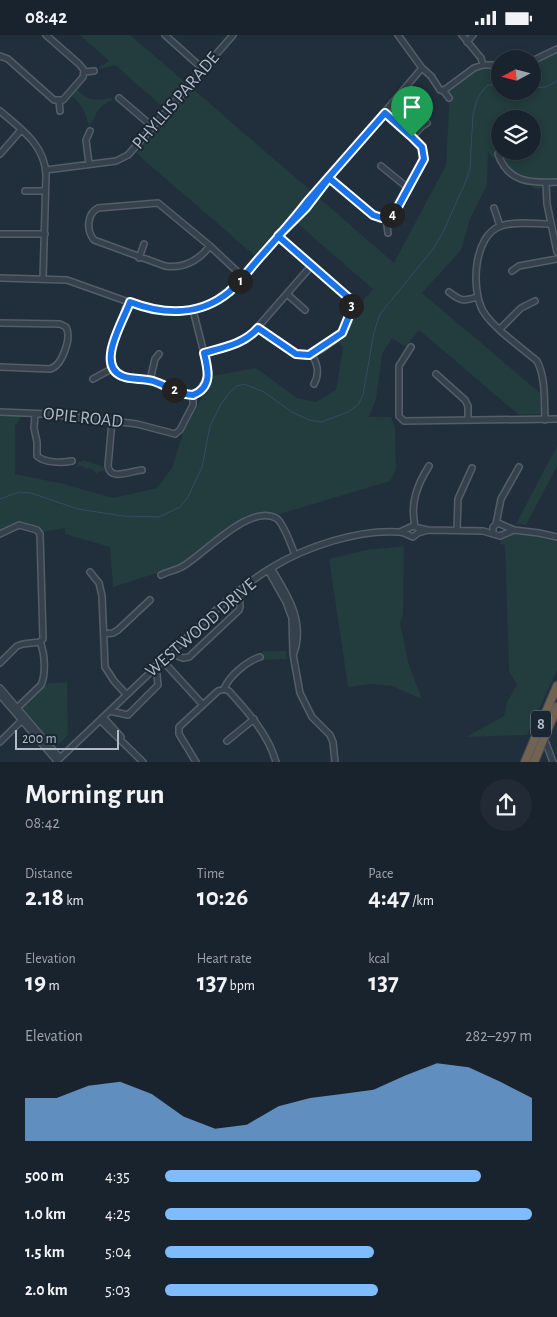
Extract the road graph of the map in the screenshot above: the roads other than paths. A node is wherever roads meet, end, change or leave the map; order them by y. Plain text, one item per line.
1 (46, 35) edge
2 (165, 35) edge
3 (233, 35) edge
4 (398, 35) edge
5 (472, 35) edge
6 (464, 38) edge
7 (557, 49) edge
8 (0, 56) edge
9 (541, 57) edge
10 (481, 65) junction
11 (491, 65) edge
12 (424, 68) junction
13 (204, 69) junction
14 (94, 71) dead end
15 (84, 72) junction
16 (444, 92) junction
17 (119, 98) dead end
18 (449, 98) dead end
19 (59, 101) junction
20 (0, 111) edge
21 (60, 111) dead end
22 (385, 113) junction
23 (426, 123) dead end
24 (153, 127) junction
25 (21, 130) junction
26 (90, 131) dead end
27 (412, 137) junction
28 (0, 154) edge
29 (500, 160) edge
30 (89, 164) junction
31 (381, 167) dead end
32 (46, 169) junction
33 (329, 178) junction
34 (557, 182) edge
35 (546, 183) junction
36 (408, 188) junction
37 (25, 191) dead end
38 (45, 191) junction
39 (494, 208) dead end
40 (386, 218) junction
41 (500, 226) junction
42 (553, 226) edge
43 (388, 233) dead end
44 (0, 234) edge
45 (45, 235) junction
46 (278, 236) junction
47 (144, 244) dead end
48 (210, 246) junction
49 (557, 252) edge
50 (139, 258) junction
51 (557, 259) edge
52 (312, 265) junction
53 (512, 271) dead end
54 (244, 276) junction
55 (0, 278) edge
56 (44, 279) junction
57 (449, 292) dead end
58 (287, 295) junction
59 (478, 297) junction
60 (536, 301) dead end
61 (129, 302) junction
62 (194, 309) junction
63 (305, 310) dead end
64 (0, 323) edge
65 (74, 327) dead end
66 (258, 328) junction
67 (500, 329) junction
68 (68, 330) junction
69 (411, 347) dead end
70 (204, 353) junction
71 (159, 354) dead end
72 (311, 355) junction
73 (0, 367) edge
74 (112, 368) junction
75 (436, 374) dead end
76 (93, 379) dead end
77 (150, 380) junction
78 (314, 384) dead end
79 (193, 395) junction
80 (0, 412) edge
81 (35, 413) junction
82 (545, 419) junction
83 (557, 419) edge
84 (468, 420) junction
85 (112, 421) junction
86 (72, 461) dead end
87 (429, 466) dead end
88 (519, 467) dead end
89 (472, 468) dead end
90 (142, 470) dead end
91 (497, 527) junction
92 (413, 529) junction
93 (457, 530) junction
94 (514, 530) junction
95 (0, 534) edge
96 (504, 534) junction
97 (557, 537) edge
98 (295, 555) junction
99 (270, 569) junction
100 (90, 572) dead end
101 (161, 575) dead end
102 (239, 590) junction
103 (150, 600) dead end
104 (104, 634) junction
105 (40, 643) junction
106 (169, 653) junction
107 (260, 657) dead end
108 (162, 660) junction
109 (0, 663) edge
110 (156, 666) junction
111 (557, 686) edge
112 (0, 688) edge
113 (224, 689) junction
114 (126, 694) junction
115 (0, 695) edge
116 (203, 705) junction
117 (557, 707) edge
118 (16, 709) junction
119 (110, 711) junction
120 (24, 719) junction
121 (101, 719) junction
122 (254, 719) junction
123 (554, 722) edge
124 (544, 738) junction
125 (0, 741) edge
126 (227, 741) dead end
127 (557, 753) edge
128 (58, 760) edge
129 (143, 762) edge
130 (196, 762) edge
131 (276, 762) edge
132 (335, 762) edge
133 (525, 762) edge
134 (534, 762) edge
135 (553, 762) edge

1 - 15 street
2 - 13 street
3 - 13 street, PHYLLIS PARADE
4 - 12 street
5 - 6 street
6 - 10 street
7 - 9 street
8 - 19 street
10 - 11 street
10 - 16 street
12 - 16 street
12 - 22 street
13 - 24 street, PHYLLIS PARADE
14 - 15 street
15 - 19 street
16 - 18 street
17 - 24 street
19 - 21 street
20 - 25 street
22 - 27 street
22 - 33 street
23 - 27 street
24 - 30 street, PHYLLIS PARADE
25 - 28 street
25 - 32 street
26 - 30 street
27 - 36 street
29 - 35 street
30 - 32 street, PHYLLIS PARADE
31 - 36 street
32 - 38 street
33 - 40 street
33 - 46 street
34 - 35 street
35 - 42 street
36 - 40 street
37 - 38 street
38 - 45 street
39 - 41 street
40 - 43 street
41 - 42 street
41 - 59 street
42 - 49 street
44 - 45 street
45 - 56 street
46 - 52 street
46 - 54 street
47 - 50 street
48 - 50 street
48 - 50 street
48 - 54 street
51 - 53 street
52 - 58 street
52 - 72 street
54 - 62 street
55 - 56 street
56 - 61 street
57 - 59 street
58 - 63 street
58 - 66 street
59 - 67 street
60 - 67 street
61 - 62 street
61 - 74 street
62 - 70 street
64 - 68 street
65 - 68 street
66 - 70 street
66 - 72 street
67 - 82 street
68 - 73 street
69 - 84 street
70 - 79 street
71 - 77 street
72 - 78 street
74 - 76 street
74 - 77 street
75 - 84 street
77 - 79 street
79 - 85 street, OPIE ROAD
80 - 81 street, OPIE ROAD
81 - 85 street, OPIE ROAD
81 - 86 street
82 - 83 street
82 - 84 street
85 - 90 street
87 - 92 street
88 - 91 street
89 - 93 street
91 - 93 street, WESTWOOD DRIVE
91 - 94 street, WESTWOOD DRIVE
91 - 96 street
91 - 96 street
92 - 93 street, WESTWOOD DRIVE
92 - 98 street, WESTWOOD DRIVE
94 - 96 street, WESTWOOD DRIVE
94 - 97 street, WESTWOOD DRIVE
95 - 105 street
98 - 99 street, WESTWOOD DRIVE
98 - 101 street
99 - 102 street, WESTWOOD DRIVE
99 - 132 street
100 - 104 street
102 - 106 street, WESTWOOD DRIVE
102 - 106 street
103 - 104 street
104 - 114 street
105 - 109 street
105 - 118 street
106 - 108 street, WESTWOOD DRIVE
107 - 113 street
108 - 110 street, WESTWOOD DRIVE
108 - 116 street
110 - 114 street, WESTWOOD DRIVE
110 - 119 street
111 - 133 highway, 8
112 - 118 street
113 - 116 street
113 - 122 street
114 - 119 street, WESTWOOD DRIVE
115 - 118 street
116 - 130 street
117 - 123 highway, 8
118 - 120 street
119 - 121 street, WESTWOOD DRIVE
120 - 125 street
120 - 128 street
121 - 128 street, WESTWOOD DRIVE
121 - 129 street
122 - 126 street
122 - 131 street
123 - 124 highway, 8
124 - 134 highway, 8
124 - 135 street
127 - 135 street

